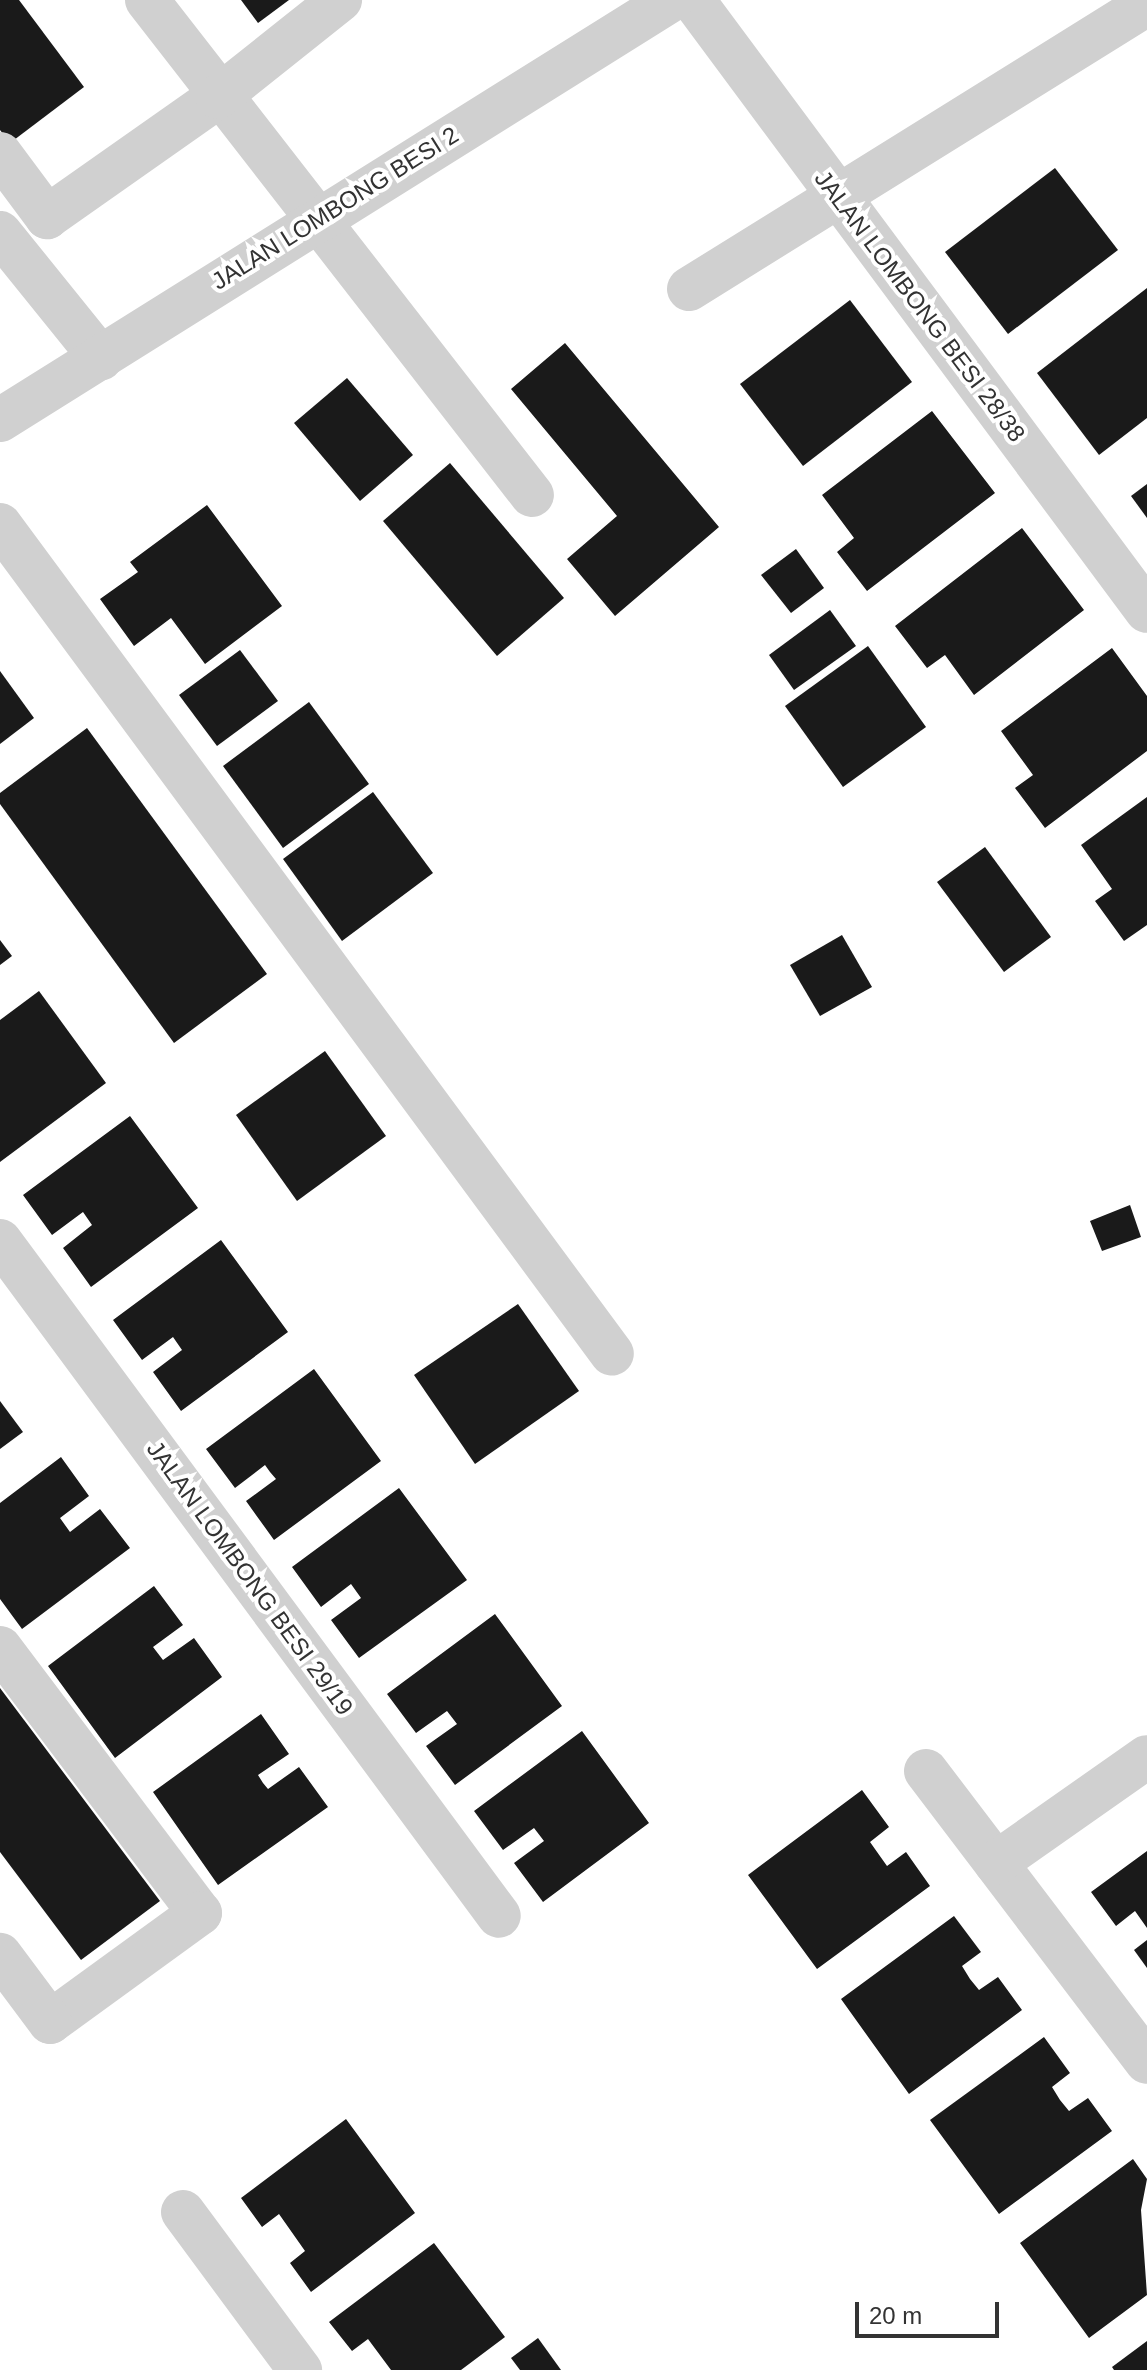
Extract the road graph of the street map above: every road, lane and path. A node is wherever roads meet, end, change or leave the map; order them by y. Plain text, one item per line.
1 (147, 0) edge
2 (340, 0) edge
3 (671, 0) edge
4 (693, 0) edge
5 (1147, 4) edge
6 (218, 97) junction
7 (0, 154) edge
8 (839, 197) junction
9 (313, 219) junction
10 (0, 233) edge
11 (689, 289) dead end
12 (101, 358) junction
13 (0, 420) edge
14 (532, 495) dead end
15 (0, 525) edge
16 (1147, 611) edge
17 (0, 1241) edge
18 (612, 1354) dead end
19 (0, 1648) edge
20 (1147, 1757) edge
21 (926, 1771) dead end
22 (996, 1863) junction
23 (499, 1916) dead end
24 (7, 1979) edge
25 (1147, 2062) edge
26 (183, 2212) dead end
27 (300, 2370) edge

1 - 6 street
2 - 6 street
3 - 9 street, JALAN LOMBONG BESI 2
4 - 8 street, JALAN LOMBONG BESI 28/38
5 - 8 street
6 - 7 street
6 - 9 street
8 - 11 street
8 - 16 street, JALAN LOMBONG BESI 28/38
9 - 12 street, JALAN LOMBONG BESI 2
9 - 14 street
10 - 12 street
12 - 13 street, JALAN LOMBONG BESI 2
15 - 18 street
17 - 23 street, JALAN LOMBONG BESI 29/19
19 - 24 street
20 - 22 street
21 - 22 street
22 - 25 street
26 - 27 street

